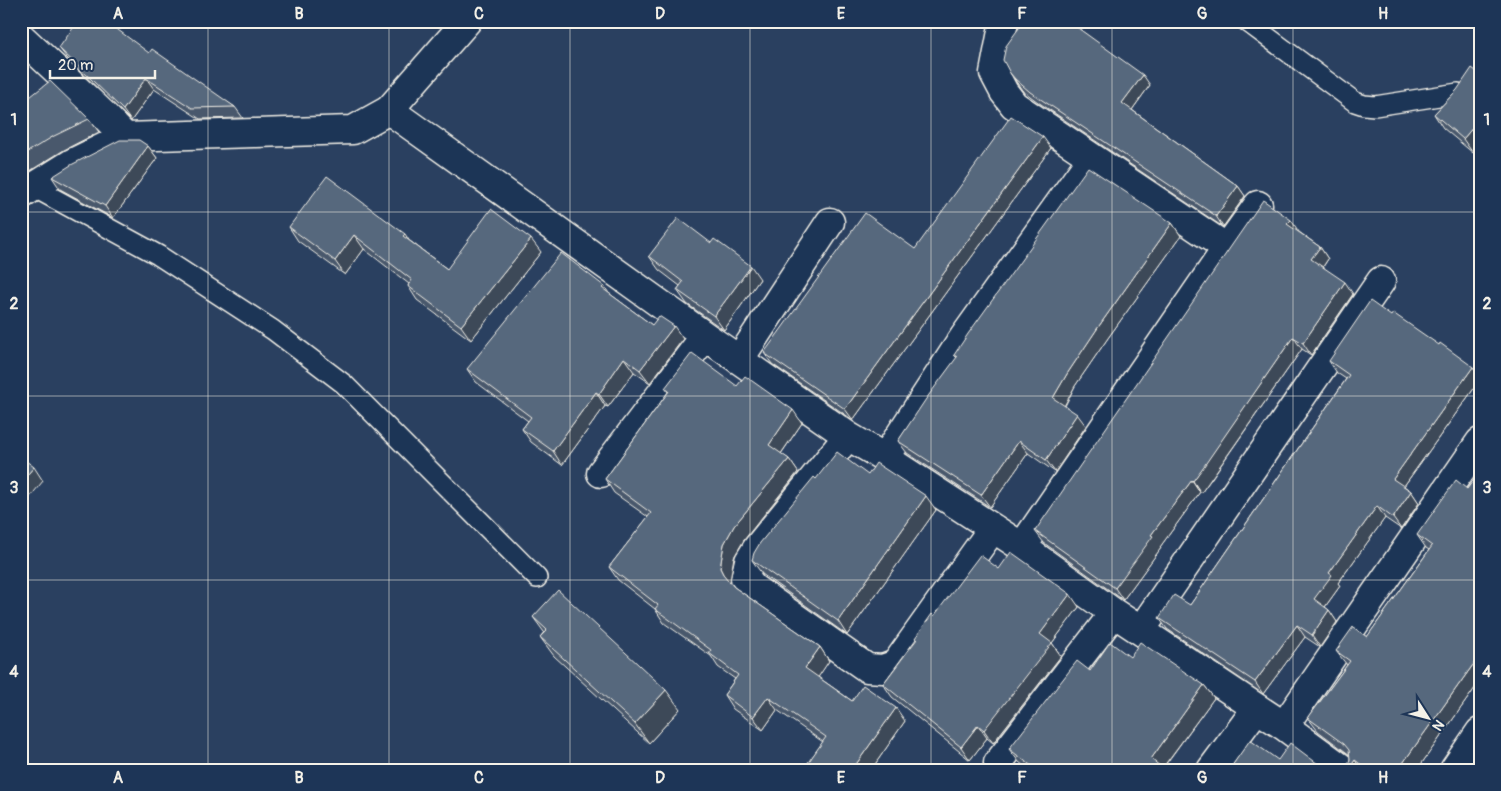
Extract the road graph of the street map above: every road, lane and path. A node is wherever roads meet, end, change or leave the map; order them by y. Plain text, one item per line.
1 (466, 21) edge
2 (1004, 21) edge
3 (1246, 21) edge
4 (21, 37) edge
5 (1458, 93) edge
6 (389, 110) junction
7 (125, 137) junction
8 (1092, 158) junction
9 (27, 191) edge
10 (1258, 205) edge
11 (830, 222) dead end
12 (1227, 248) junction
13 (1381, 281) dead end
14 (705, 336) junction
15 (739, 360) junction
16 (848, 436) junction
17 (1480, 442) edge
18 (885, 458) junction
19 (601, 473) dead end
20 (994, 528) junction
21 (1022, 547) junction
22 (537, 578) dead end
23 (1114, 613) junction
24 (1141, 630) junction
25 (1257, 708) junction
26 (1284, 726) junction
27 (1480, 732) edge
28 (998, 763) dead end
29 (1212, 770) edge
30 (1344, 770) edge
31 (1454, 770) edge

1 - 6 street
2 - 8 street
3 - 5 lane
4 - 7 street
6 - 7 street
6 - 14 street
7 - 9 street
8 - 12 street
8 - 18 street
9 - 22 lane
10 - 12 street
11 - 15 street
12 - 21 street
13 - 24 street
14 - 15 street
14 - 19 street
15 - 16 street
16 - 18 street
16 - 20 street
17 - 26 street
18 - 20 street
20 - 21 street
21 - 23 street
23 - 24 street
23 - 28 street
24 - 25 street
25 - 26 street
25 - 29 street
26 - 30 street
27 - 31 street

